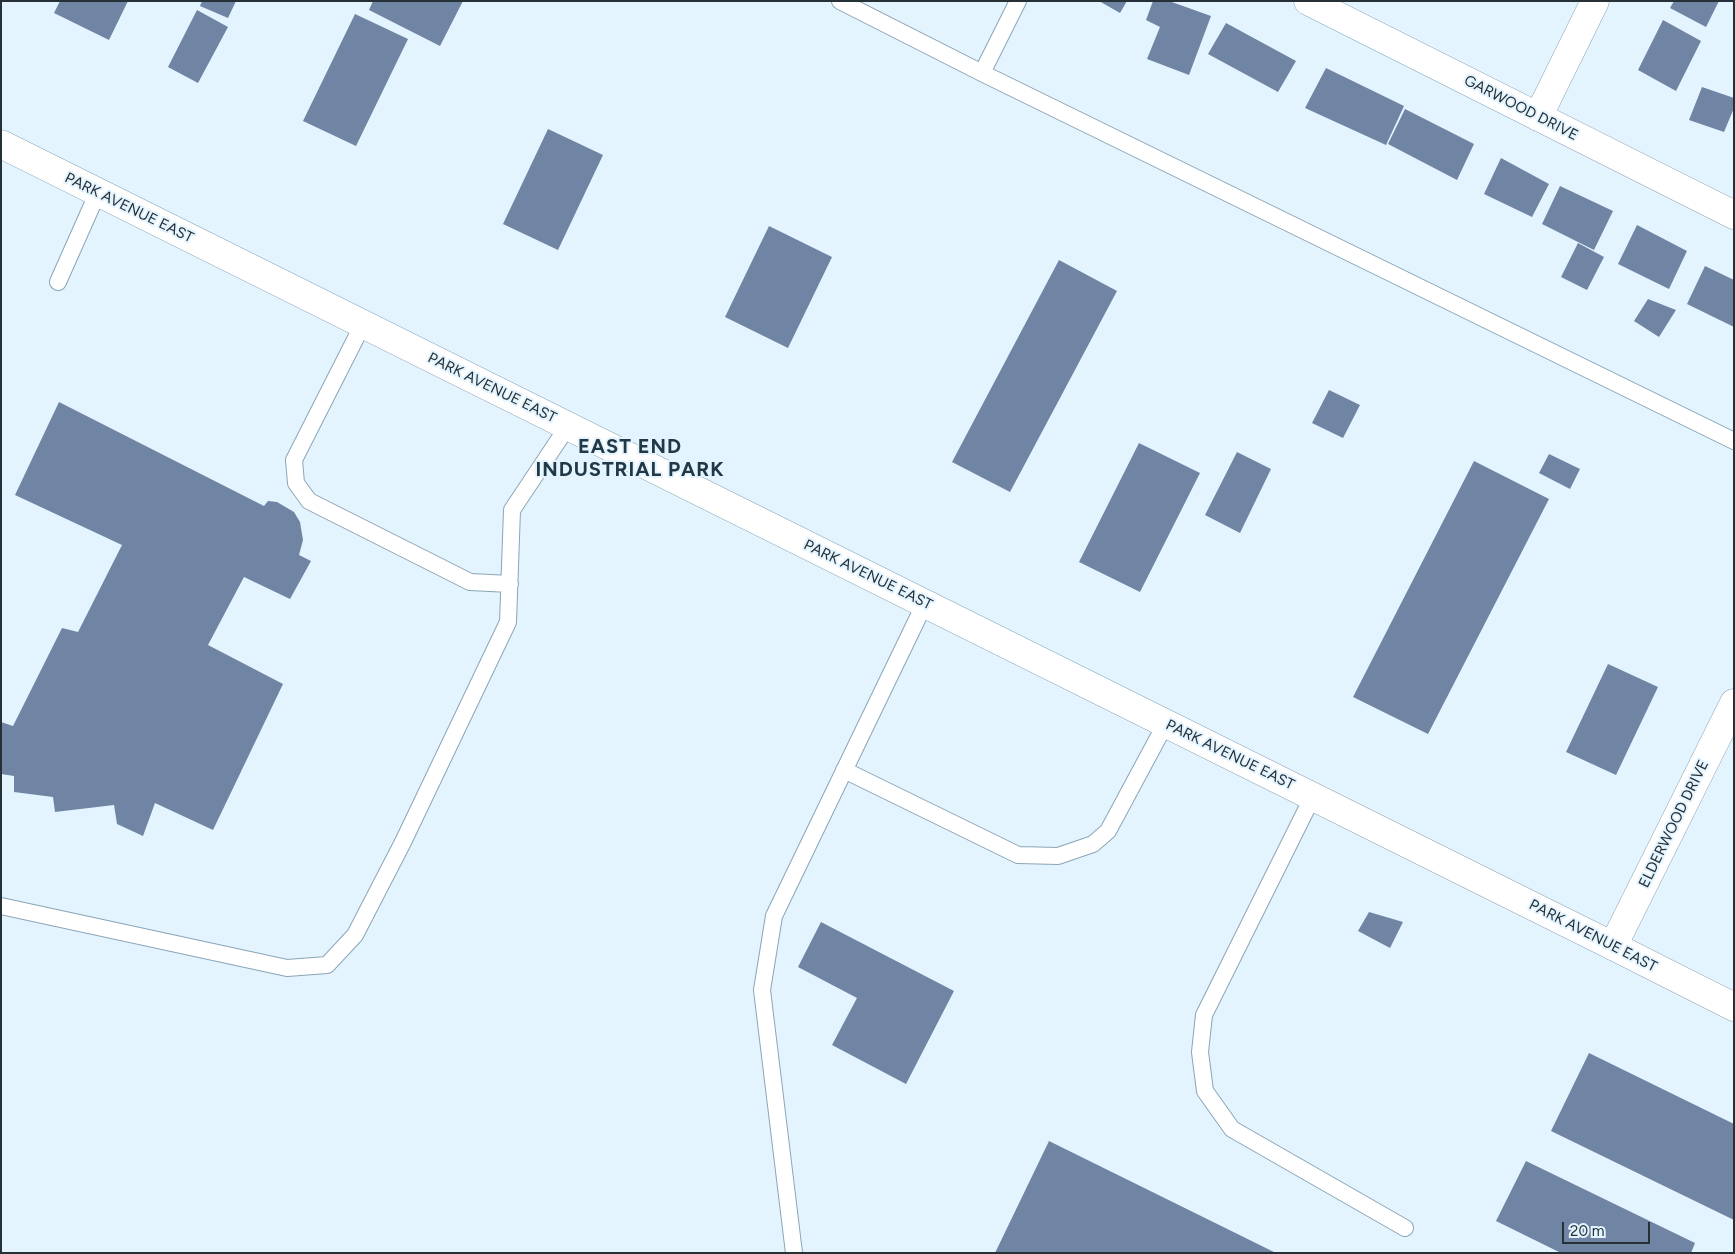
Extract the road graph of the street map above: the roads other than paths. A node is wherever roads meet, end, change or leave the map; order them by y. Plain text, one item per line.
1 (840, 1) edge
2 (1018, 1) edge
3 (1308, 1) edge
4 (1594, 1) edge
5 (982, 73) junction
6 (1538, 117) junction
7 (1, 144) edge
8 (98, 192) junction
9 (1733, 214) edge
10 (58, 282) dead end
11 (363, 324) junction
12 (568, 426) junction
13 (1734, 442) edge
14 (510, 584) junction
15 (925, 603) junction
16 (1734, 703) edge
17 (1166, 723) junction
18 (844, 770) junction
19 (1313, 796) junction
20 (1, 906) edge
21 (1613, 946) junction
22 (1734, 1007) edge
23 (1405, 1228) dead end
24 (794, 1253) edge

1 - 5 lane
2 - 5 lane
3 - 6 street, GARWOOD DRIVE
4 - 6 street
5 - 13 lane
6 - 9 street, GARWOOD DRIVE
7 - 8 street, PARK AVENUE EAST
8 - 10 lane
8 - 11 street, PARK AVENUE EAST
11 - 12 street, PARK AVENUE EAST
11 - 14 lane
12 - 14 lane
12 - 15 street, PARK AVENUE EAST
14 - 20 lane
15 - 17 street, PARK AVENUE EAST
15 - 18 lane
16 - 21 street, ELDERWOOD DRIVE
17 - 18 lane
17 - 19 street, PARK AVENUE EAST
18 - 24 lane
19 - 21 street, PARK AVENUE EAST
19 - 23 lane
21 - 22 street, PARK AVENUE EAST

